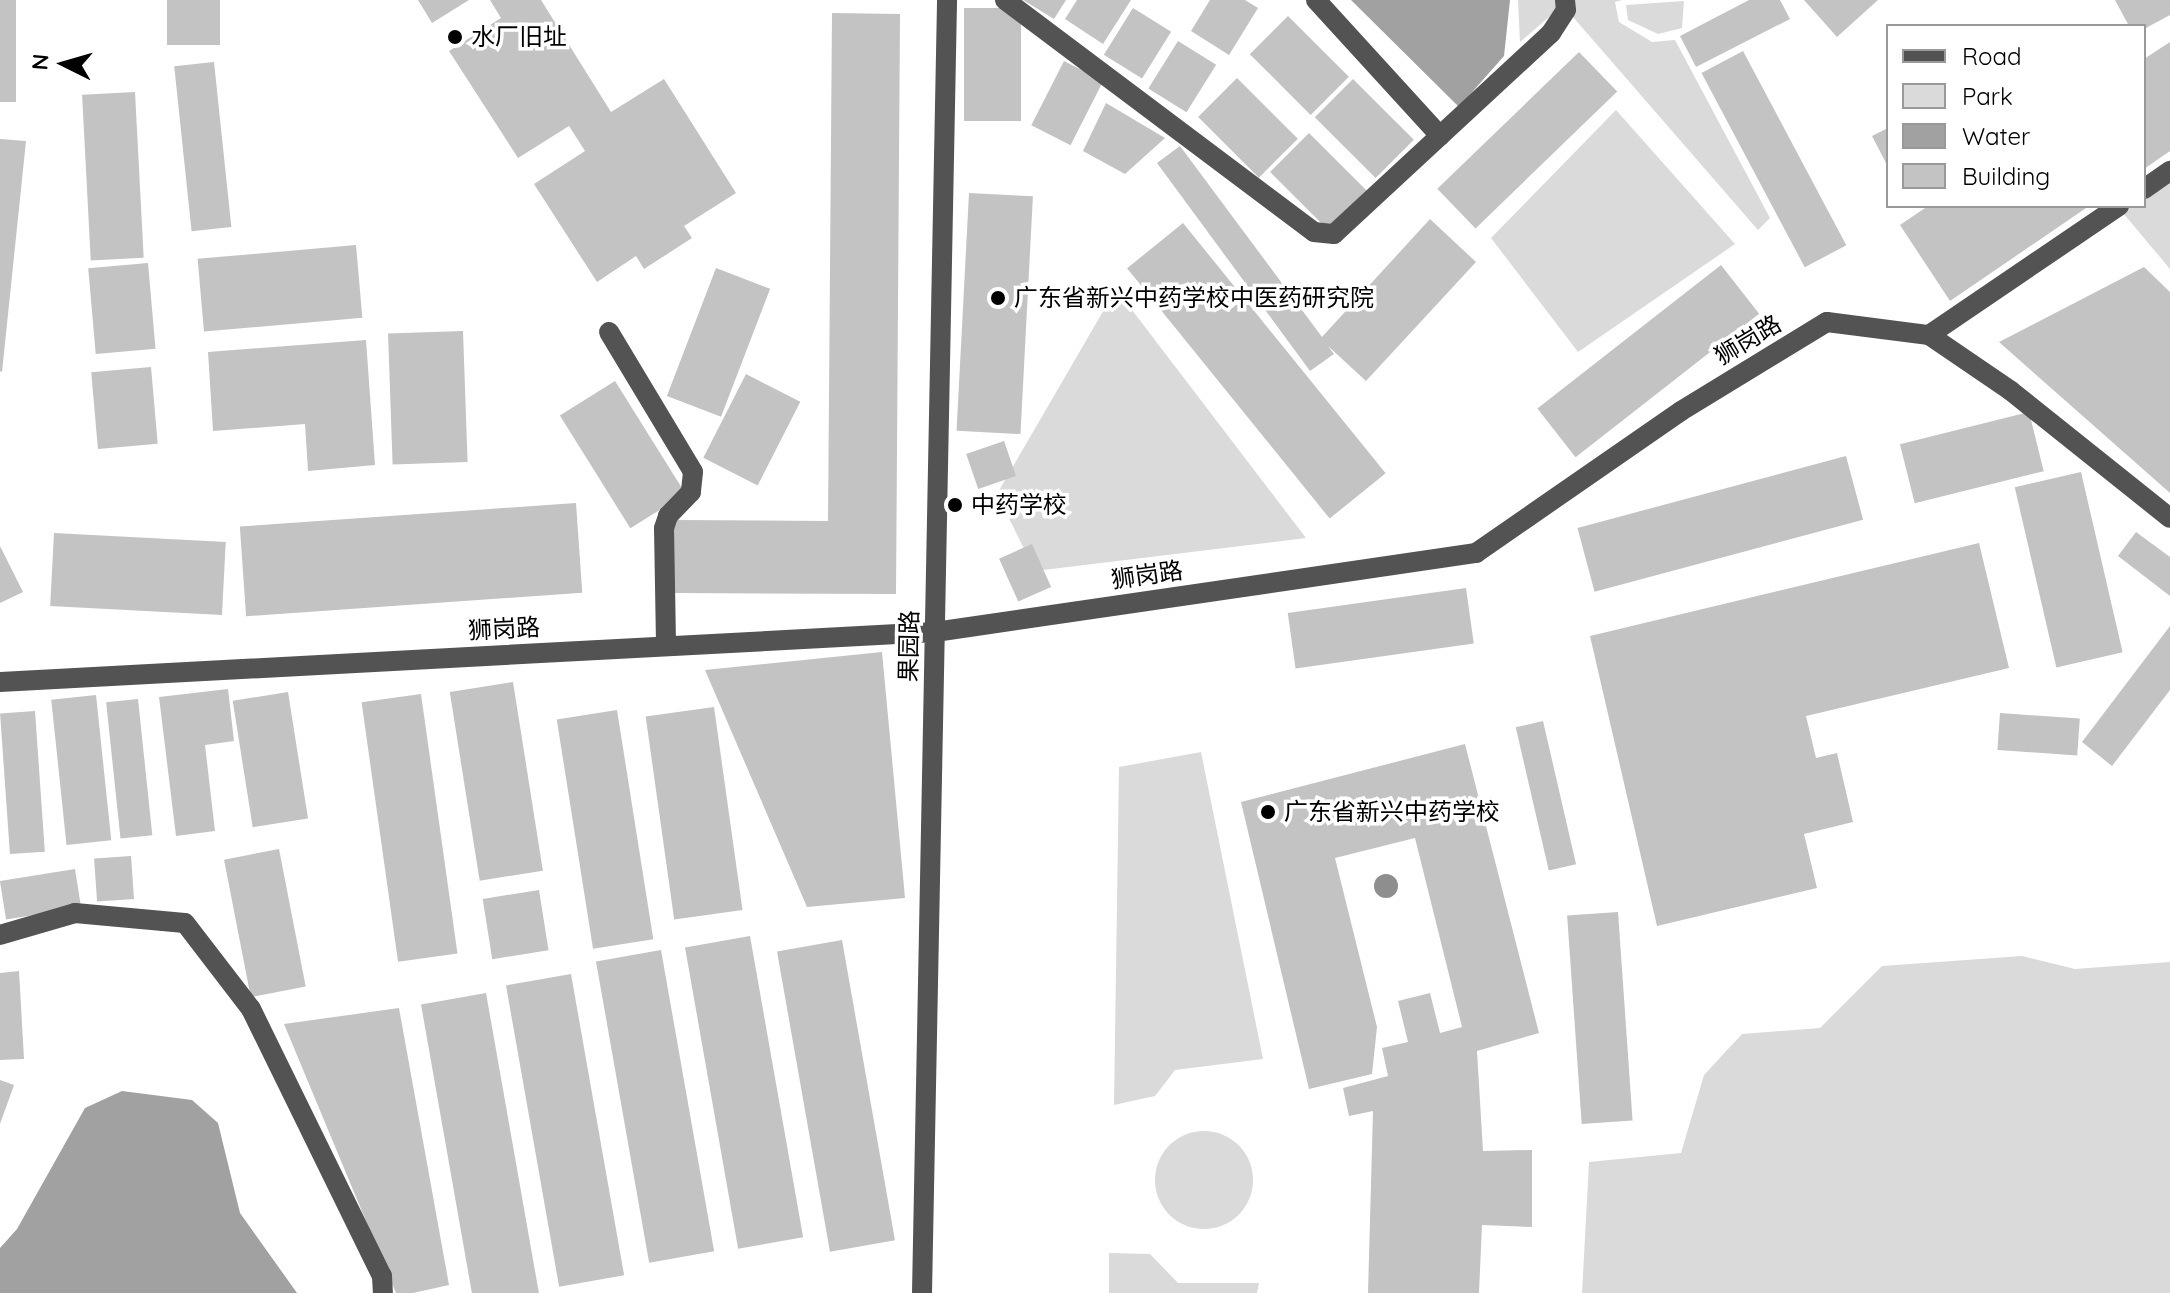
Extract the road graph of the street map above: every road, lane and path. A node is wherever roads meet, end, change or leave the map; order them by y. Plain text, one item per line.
1 (947, 0) edge
2 (1005, 0) edge
3 (1316, 0) edge
4 (1565, 0) edge
5 (1440, 136) junction
6 (2170, 171) edge
7 (2146, 188) edge
8 (2116, 208) edge
9 (609, 332) dead end
10 (1929, 335) junction
11 (2170, 518) edge
12 (935, 632) junction
13 (666, 646) junction
14 (0, 682) edge
15 (0, 935) edge
16 (383, 1293) edge
17 (922, 1293) edge

1 - 12 street, 果园路
2 - 5 street
3 - 5 street
4 - 5 street
6 - 7 street
8 - 10 street
9 - 13 street
10 - 11 street, 狮岗路
10 - 12 street, 狮岗路
12 - 13 street, 狮岗路
12 - 17 street, 果园路
13 - 14 street, 狮岗路
15 - 16 street

